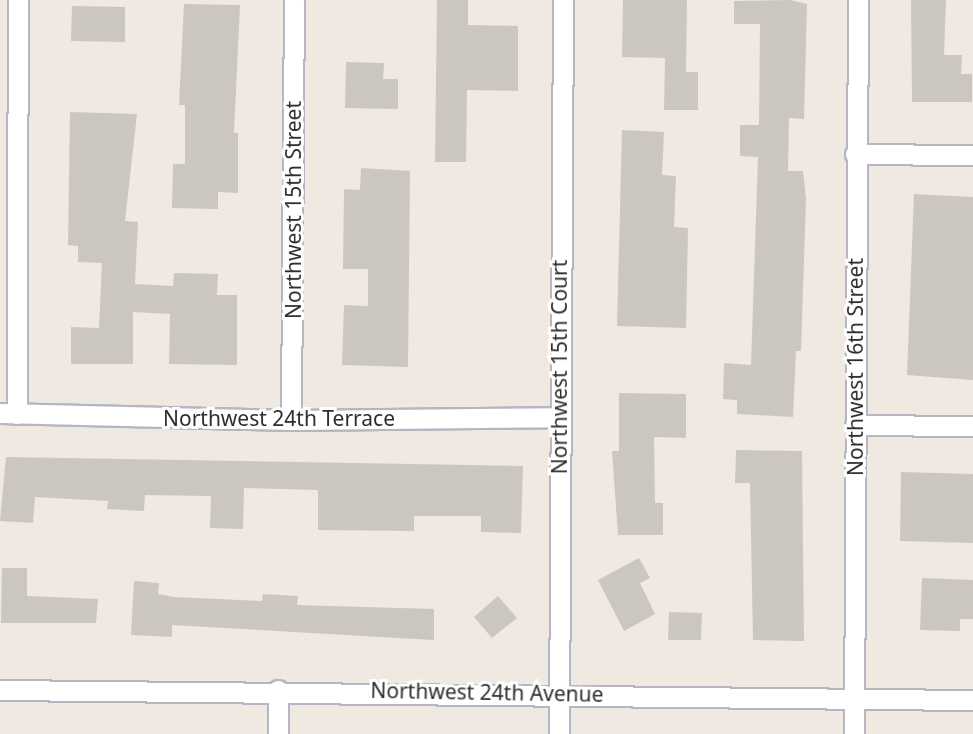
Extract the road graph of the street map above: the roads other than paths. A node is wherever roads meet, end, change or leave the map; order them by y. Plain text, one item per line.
1 (19, 0) edge
2 (294, 0) edge
3 (564, 0) edge
4 (858, 0) edge
5 (855, 154) junction
6 (973, 155) edge
7 (8, 414) edge
8 (558, 417) junction
9 (291, 420) junction
10 (855, 425) junction
11 (973, 426) edge
12 (0, 690) edge
13 (278, 690) junction
14 (559, 693) junction
15 (854, 697) junction
16 (973, 700) edge
17 (278, 734) edge
18 (559, 734) edge
19 (854, 734) edge

1 - 7 street
2 - 9 street, Northwest 15th Street
3 - 8 street, Northwest 15th Court
4 - 5 street, Northwest 16th Street
5 - 6 street
5 - 10 street, Northwest 16th Street
7 - 9 street, Northwest 24th Terrace
8 - 9 street, Northwest 24th Terrace
8 - 14 street, Northwest 15th Court
10 - 11 street
10 - 15 street, Northwest 16th Street
12 - 13 street, Northwest 24th Avenue
13 - 14 street, Northwest 24th Avenue
13 - 17 street
14 - 15 street, Northwest 24th Avenue
14 - 18 street, Northwest 15th Court
15 - 16 street, Northwest 24th Avenue
15 - 19 street, Northwest 16th Street

